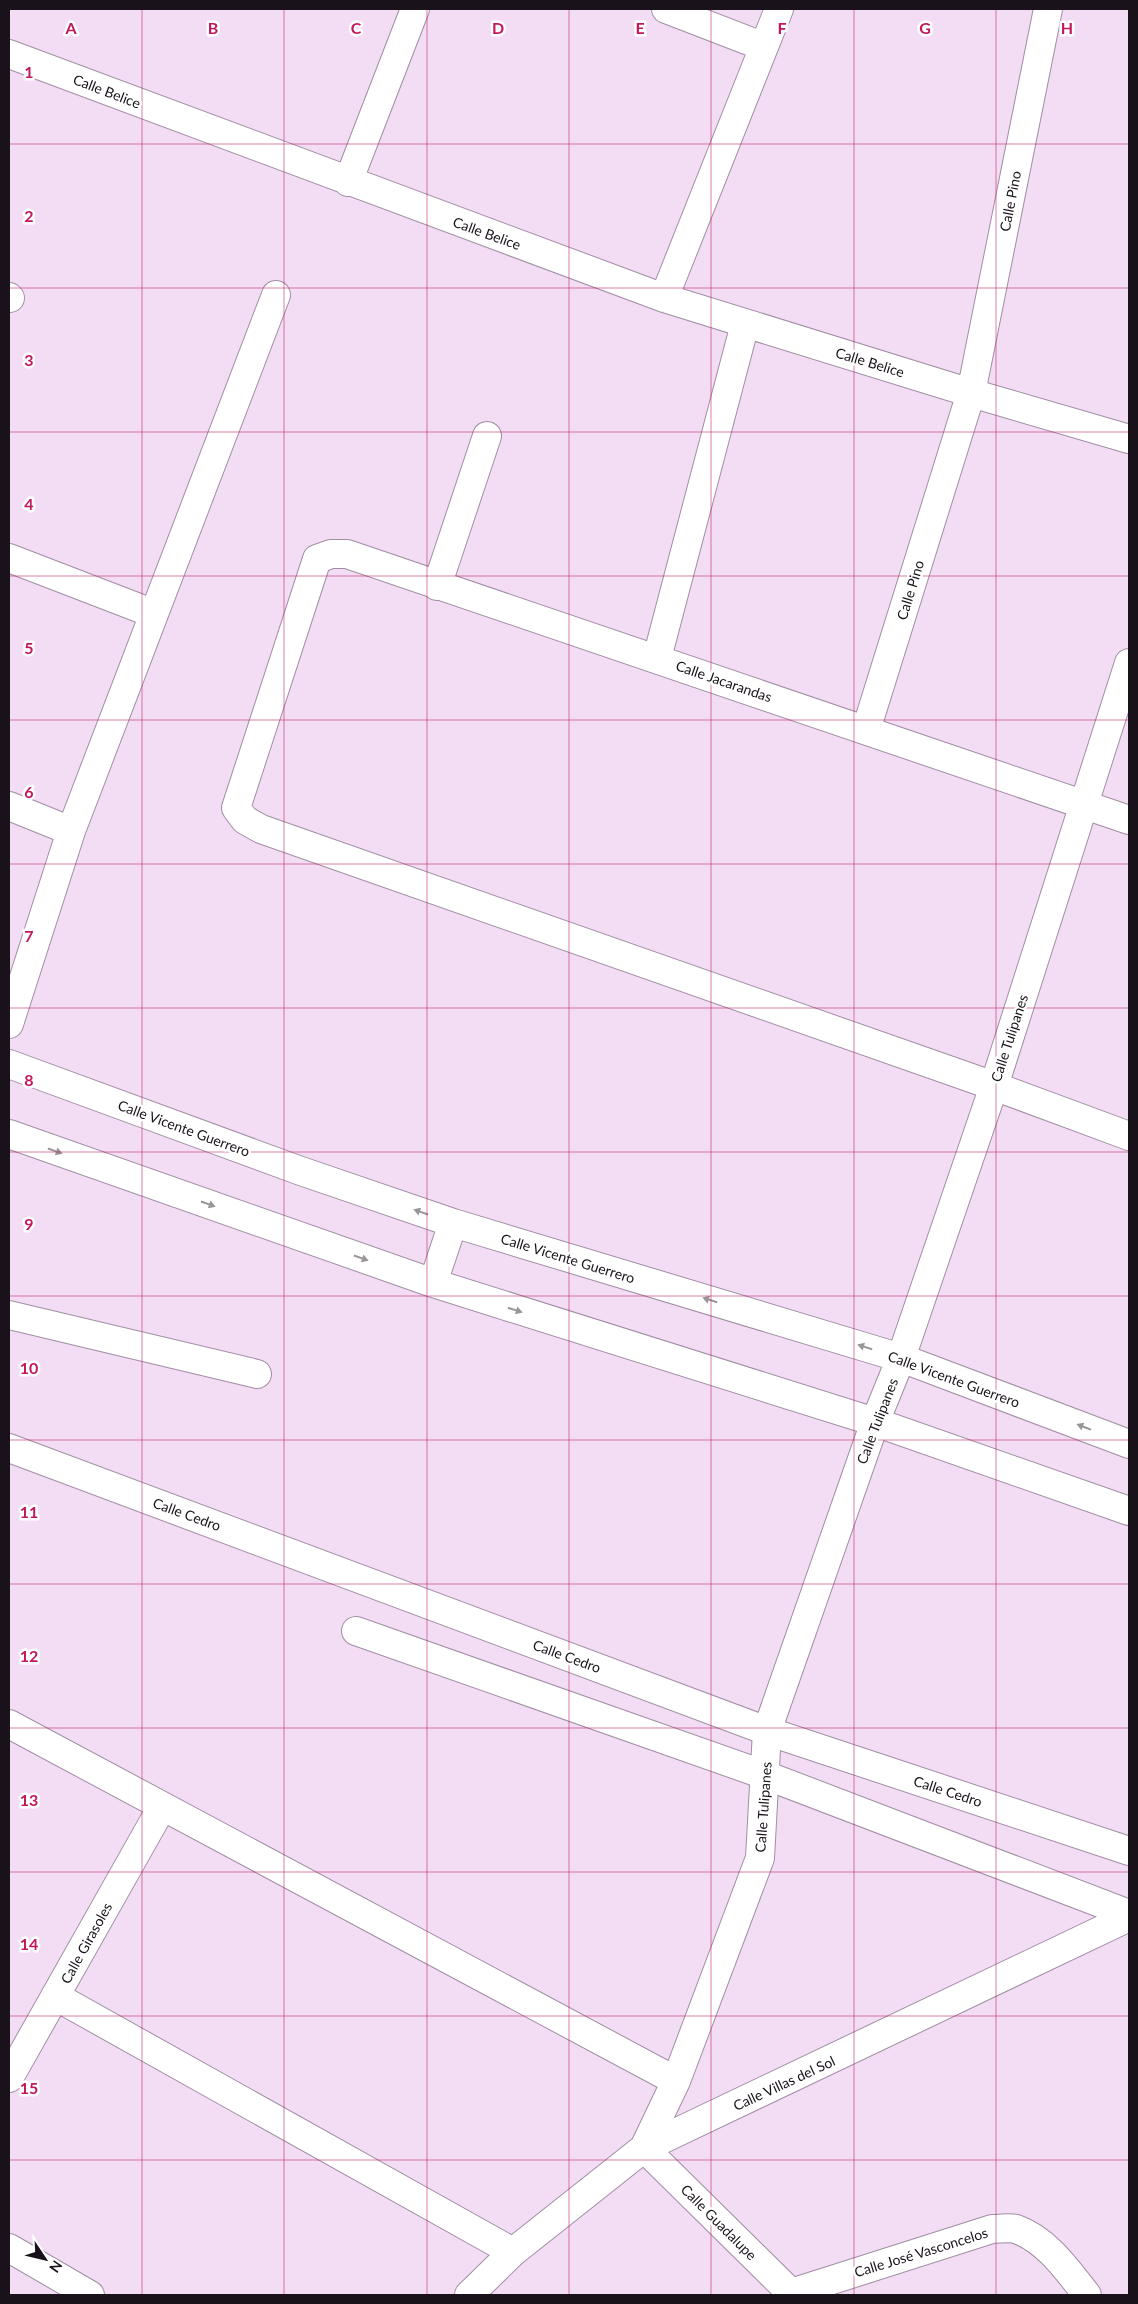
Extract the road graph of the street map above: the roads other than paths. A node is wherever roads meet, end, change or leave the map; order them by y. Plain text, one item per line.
1 (415, 9) edge
2 (666, 9) edge
3 (779, 9) edge
4 (1048, 9) edge
5 (762, 46) junction
6 (9, 54) edge
7 (348, 182) junction
8 (276, 295) dead end
9 (664, 298) junction
10 (745, 324) junction
11 (971, 393) junction
12 (487, 436) dead end
13 (1129, 439) edge
14 (9, 558) edge
15 (437, 586) junction
16 (152, 614) junction
17 (657, 658) junction
18 (1129, 663) edge
19 (866, 730) junction
20 (1083, 805) junction
21 (9, 806) edge
22 (1129, 820) edge
23 (71, 831) junction
24 (9, 1024) edge
25 (9, 1064) edge
26 (994, 1086) junction
27 (9, 1134) edge
28 (1129, 1136) edge
29 (452, 1223) junction
30 (433, 1283) junction
31 (9, 1314) edge
32 (901, 1358) junction
33 (257, 1374) dead end
34 (875, 1422) junction
35 (1129, 1444) edge
36 (9, 1448) edge
37 (1129, 1511) edge
38 (356, 1631) dead end
39 (9, 1724) edge
40 (768, 1731) junction
41 (765, 1775) junction
42 (162, 1807) junction
43 (1129, 1851) edge
44 (1129, 1916) edge
45 (55, 1996) junction
46 (9, 2078) edge
47 (676, 2081) junction
48 (644, 2148) junction
49 (9, 2248) edge
50 (513, 2252) junction
51 (792, 2294) edge
52 (90, 2295) edge
53 (469, 2295) edge
54 (1087, 2295) edge

1 - 7 street
2 - 5 street
3 - 5 street
4 - 11 street, Calle Pino
5 - 9 street
6 - 7 street, Calle Belice
7 - 9 street, Calle Belice
8 - 16 street
9 - 10 street, Calle Belice
10 - 11 street, Calle Belice
10 - 17 street
11 - 13 street
11 - 19 street, Calle Pino
12 - 15 street
14 - 16 street
15 - 17 street, Calle Jacarandas
15 - 26 street, Calle Jacarandas
16 - 23 street
17 - 19 street, Calle Jacarandas
18 - 20 street, Calle Tulipanes
19 - 20 street, Calle Jacarandas
20 - 22 street, Calle Jacarandas
20 - 26 street, Calle Tulipanes
21 - 23 street
23 - 24 street
29 -> 25 street, Calle Vicente Guerrero
26 - 28 street
26 - 32 street, Calle Tulipanes
27 -> 30 street
29 - 30 street
32 -> 29 street, Calle Vicente Guerrero
30 -> 34 street
31 - 33 street
32 - 34 street, Calle Tulipanes
35 -> 32 street, Calle Vicente Guerrero
34 - 37 street
34 - 40 street, Calle Tulipanes
36 - 40 street, Calle Cedro
38 - 41 street
39 - 42 street
40 - 41 street, Calle Tulipanes
40 - 43 street, Calle Cedro
41 - 44 street
41 - 47 street, Calle Tulipanes
42 - 45 street, Calle Girasoles
42 - 47 street
44 - 48 street, Calle Villas del Sol
45 - 46 street, Calle Girasoles
45 - 50 street
47 - 48 street, Calle Tulipanes
48 - 50 street, Calle Villas del Sol
48 - 51 street, Calle Guadalupe
49 - 52 street
50 - 53 street, Calle Villas del Sol
51 - 54 street, Calle José Vasconcelos

